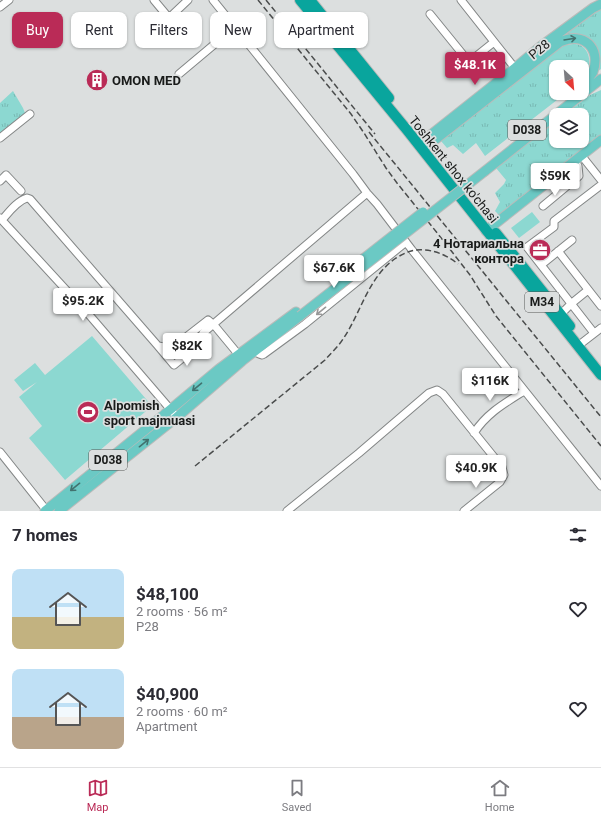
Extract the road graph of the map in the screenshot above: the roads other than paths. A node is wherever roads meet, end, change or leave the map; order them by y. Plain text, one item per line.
1 (9, 0) edge
2 (154, 0) edge
3 (188, 0) edge
4 (213, 0) edge
5 (300, 0) edge
6 (310, 0) edge
7 (461, 0) edge
8 (601, 4) edge
9 (0, 7) edge
10 (223, 12) edge
11 (430, 14) dead end
12 (494, 42) junction
13 (210, 48) edge
14 (252, 48) edge
15 (352, 59) junction
16 (517, 71) junction
17 (601, 71) edge
18 (179, 74) dead end
19 (589, 79) edge
20 (601, 79) edge
21 (589, 82) edge
22 (601, 84) edge
23 (589, 85) edge
24 (589, 86) edge
25 (565, 100) edge
26 (568, 100) edge
27 (30, 114) dead end
28 (0, 138) edge
29 (601, 140) edge
30 (425, 143) junction
31 (601, 147) edge
32 (581, 163) junction
33 (483, 169) junction
34 (601, 180) edge
35 (0, 181) edge
36 (601, 185) edge
37 (557, 188) junction
38 (21, 191) dead end
39 (367, 192) junction
40 (543, 206) dead end
41 (1, 219) edge
42 (491, 231) junction
43 (572, 240) dead end
44 (406, 242) junction
45 (558, 251) junction
46 (541, 264) junction
47 (588, 290) junction
48 (572, 303) junction
49 (601, 306) edge
50 (298, 314) junction
51 (561, 314) junction
52 (214, 325) junction
53 (565, 325) junction
54 (601, 328) edge
55 (594, 333) junction
56 (583, 342) junction
57 (158, 346) junction
58 (259, 348) junction
59 (238, 354) junction
60 (601, 364) edge
61 (601, 375) edge
62 (524, 391) junction
63 (174, 413) junction
64 (474, 432) junction
65 (0, 452) edge
66 (601, 486) edge
67 (46, 511) edge
68 (59, 511) edge
69 (287, 511) edge
70 (464, 511) edge

1 - 9 street
2 - 3 street
4 - 10 street
5 - 15 highway, Toshkent shox ko'chasi / M34
6 - 15 highway, Toshkent shox ko'chasi / M34
7 - 12 street
8 - 16 main road, Р28 / D038
11 - 12 street
12 - 16 street
13 - 18 street
14 - 39 street
15 - 30 highway, Toshkent shox ko'chasi / M34
15 - 42 highway, Toshkent shox ko'chasi / M34
16 -> 19 main road, D038
16 - 30 main road, Р28 / D038
17 - 21 main road, D038
20 - 23 main road, D038
22 - 24 main road, D038
25 - 33 main road, D038
26 - 33 main road, D038
27 - 28 street
29 - 42 main road
30 - 42 highway, Toshkent shox ko'chasi / M34
31 - 32 main road
32 - 34 street
32 - 37 main road
33 - 50 main road, D038, bridge
35 - 38 street
36 - 46 street
37 - 40 street
37 - 42 main road
39 - 44 street
39 - 52 street
41 - 57 street
41 - 63 street
42 - 51 highway, Toshkent shox ko'chasi / M34
42 - 53 highway, Toshkent shox ko'chasi / M34
43 - 45 street
44 -> 58 street
44 - 62 street
45 - 46 street
45 - 47 street
46 - 48 street
47 - 48 street
47 - 49 street
48 - 51 street
48 - 55 street
50 - 58 main road, D038
50 - 59 main road, D038
51 - 53 highway, Toshkent shox ko'chasi / M34
52 - 57 street
52 - 57 street
52 - 59 street
53 - 56 highway, Toshkent shox ko'chasi / M34
53 - 61 highway, Toshkent shox ko'chasi / M34
54 - 55 street
55 - 56 street
56 - 60 highway, Toshkent shox ko'chasi / M34
58 - 63 main road, D038
59 -> 63 main road, D038
62 - 64 street
62 - 66 street
63 -> 67 main road, D038
68 -> 63 main road, D038
64 - 69 street
64 - 70 street
65 - 67 street

